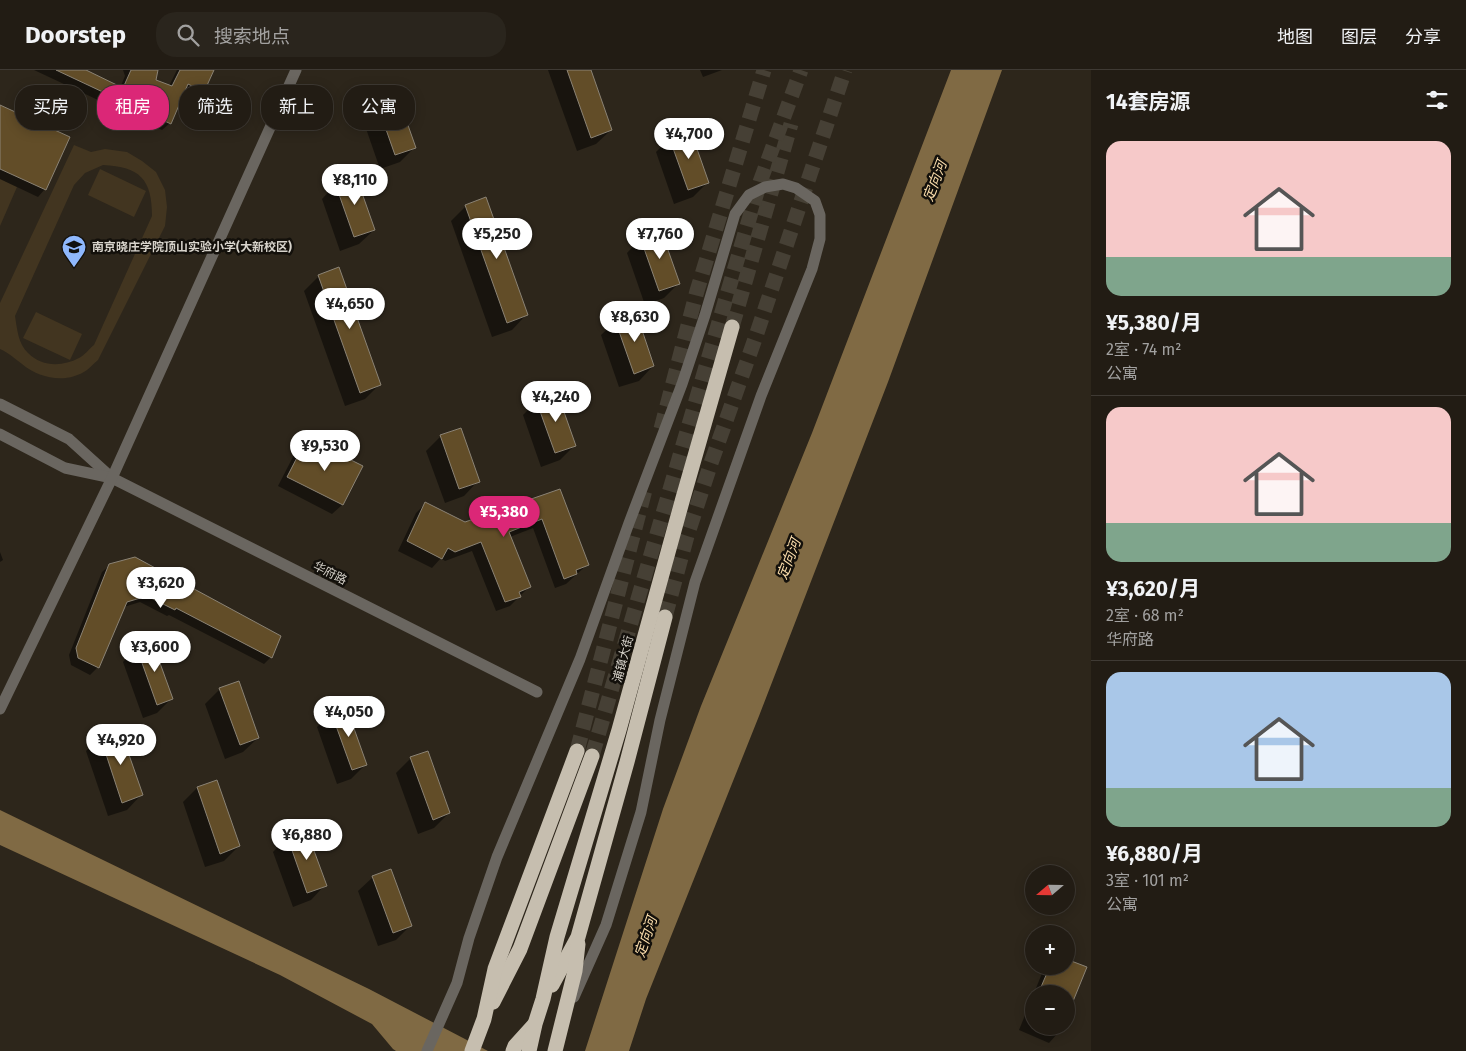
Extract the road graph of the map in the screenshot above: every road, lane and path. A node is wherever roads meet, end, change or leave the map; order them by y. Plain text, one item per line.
1 (296, 70) edge
2 (732, 327) tunnel mouth
3 (0, 404) edge
4 (0, 434) edge
5 (112, 478) junction
6 (665, 617) tunnel mouth
7 (537, 692) dead end
8 (0, 709) edge
9 (577, 751) tunnel mouth
10 (592, 756) tunnel mouth
11 (578, 937) junction
12 (544, 1000) junction
13 (562, 1024) junction
14 (482, 1026) junction
15 (519, 1049) edge
16 (427, 1051) edge
17 (472, 1051) edge
18 (555, 1051) edge

1 - 5 street
2 - 12 highway, 浦镇大街
3 - 5 street, 华府路
4 - 5 street, 华府路
5 - 7 street, 华府路
5 - 8 street
6 - 11 highway, 浦镇大街
9 - 14 highway
10 - 14 highway
11 - 12 highway, 浦镇大街
11 - 13 highway
12 - 15 highway, 浦镇大街
13 - 16 street
13 - 18 highway
14 - 17 highway

